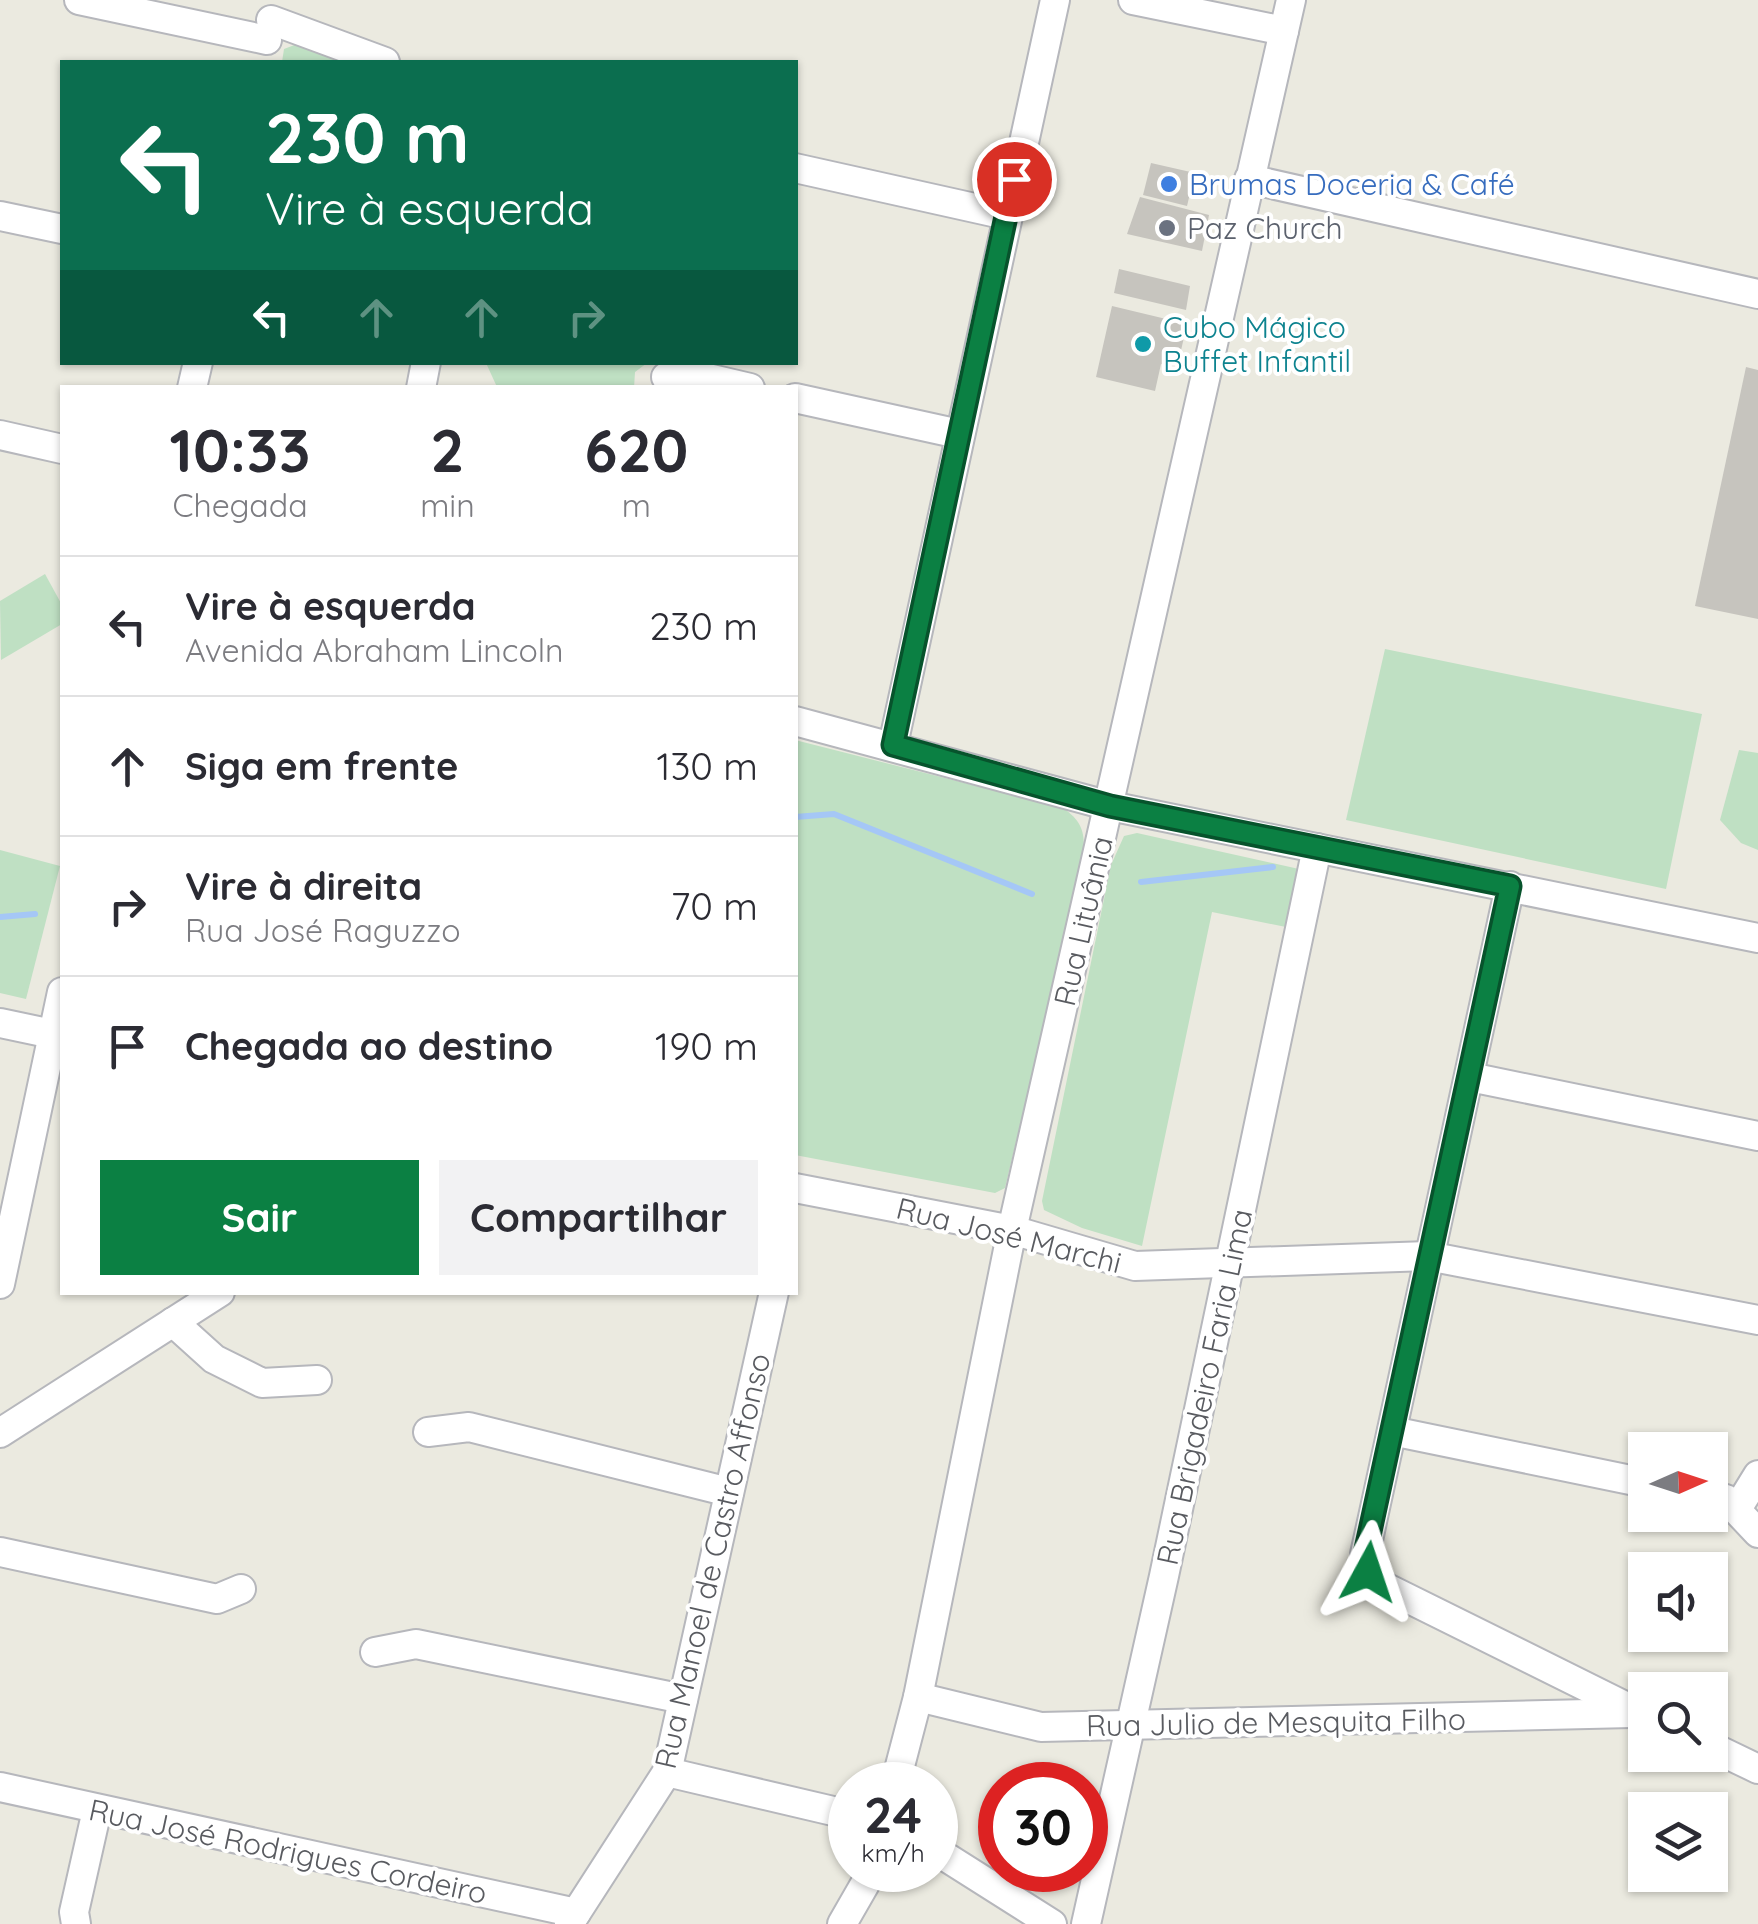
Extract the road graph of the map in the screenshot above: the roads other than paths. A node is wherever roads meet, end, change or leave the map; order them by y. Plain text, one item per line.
1 (79, 0) edge
2 (1055, 0) edge
3 (1133, 0) edge
4 (1291, 0) edge
5 (269, 31) edge
6 (1284, 31) junction
7 (378, 60) edge
8 (798, 169) edge
9 (1250, 179) junction
10 (1006, 215) junction
11 (0, 216) edge
12 (60, 229) edge
13 (1758, 294) edge
14 (666, 377) dead end
15 (737, 385) edge
16 (798, 399) edge
17 (960, 434) junction
18 (0, 435) edge
19 (60, 448) edge
20 (798, 723) edge
21 (893, 745) junction
22 (1110, 806) junction
23 (1317, 848) junction
24 (1510, 886) junction
25 (1758, 938) edge
26 (0, 1022) edge
27 (58, 1035) edge
28 (1470, 1077) junction
29 (1758, 1136) edge
30 (798, 1193) edge
31 (1012, 1230) junction
32 (3, 1254) edge
33 (1428, 1256) junction
34 (1232, 1260) junction
35 (0, 1284) edge
36 (215, 1295) edge
37 (773, 1295) edge
38 (1758, 1320) edge
39 (173, 1322) junction
40 (317, 1380) dead end
41 (428, 1432) dead end
42 (1392, 1432) junction
43 (0, 1433) edge
44 (1758, 1475) edge
45 (1628, 1479) edge
46 (730, 1492) junction
47 (1728, 1502) edge
48 (1737, 1509) junction
49 (1758, 1532) edge
50 (0, 1552) edge
51 (241, 1589) dead end
52 (374, 1652) dead end
53 (1561, 1674) junction
54 (918, 1697) junction
55 (683, 1699) junction
56 (1628, 1708) edge
57 (1556, 1715) junction
58 (1628, 1715) edge
59 (1132, 1726) junction
60 (1728, 1755) edge
61 (900, 1762) edge
62 (1758, 1769) edge
63 (667, 1772) junction
64 (0, 1788) edge
65 (828, 1809) edge
66 (97, 1810) junction
67 (958, 1865) edge
68 (860, 1892) edge
69 (572, 1918) edge
70 (76, 1924) edge
71 (842, 1924) edge
72 (1052, 1924) edge
73 (1086, 1924) edge

1 - 5 street
2 - 10 street
3 - 6 street
4 - 6 street, Rua Lituânia
5 - 7 street
6 - 9 street, Rua Lituânia
8 - 10 street
9 - 13 street
9 - 22 street, Rua Lituânia
10 - 17 street
11 - 12 street
14 - 15 street
16 - 17 street
17 - 21 street
18 - 19 street
20 - 21 street
21 - 22 street
22 - 23 street
22 - 31 street, Rua Lituânia
23 - 24 street
23 - 34 street, Rua Brigadeiro Faria Lima
24 - 25 street
24 - 28 street
26 - 27 street
27 - 32 street
28 - 29 street
28 - 33 street
30 - 31 street, Rua José Marchi
31 - 34 street, Rua José Marchi
31 - 54 street, Rua Lituânia
32 - 35 street
33 - 34 street, Rua José Marchi
33 - 38 street, Rua José Marchi
33 - 42 street
34 - 59 street, Rua Brigadeiro Faria Lima
36 - 39 street
37 - 46 street, Rua Manoel de Castro Affonso
39 - 40 street
39 - 43 street
41 - 46 street
42 - 45 street
42 - 53 street
44 - 48 street
46 - 55 street, Rua Manoel de Castro Affonso
47 - 48 street
48 - 49 street
50 - 51 street
52 - 55 street
53 - 56 street
53 - 57 street
54 - 59 street, Rua Julio de Mesquita Filho
54 - 61 street, Rua Lituânia
55 - 63 street, Rua Manoel de Castro Affonso
57 - 58 street, Rua Julio de Mesquita Filho
57 - 59 street, Rua Julio de Mesquita Filho
59 - 73 street, Rua Brigadeiro Faria Lima
60 - 62 street
63 - 65 street
63 - 69 street, Rua Manoel de Castro Affonso
64 - 66 street, Rua José Rodrigues Cordeiro
66 - 69 street, Rua José Rodrigues Cordeiro
66 - 70 street
67 - 72 street
68 - 71 street

